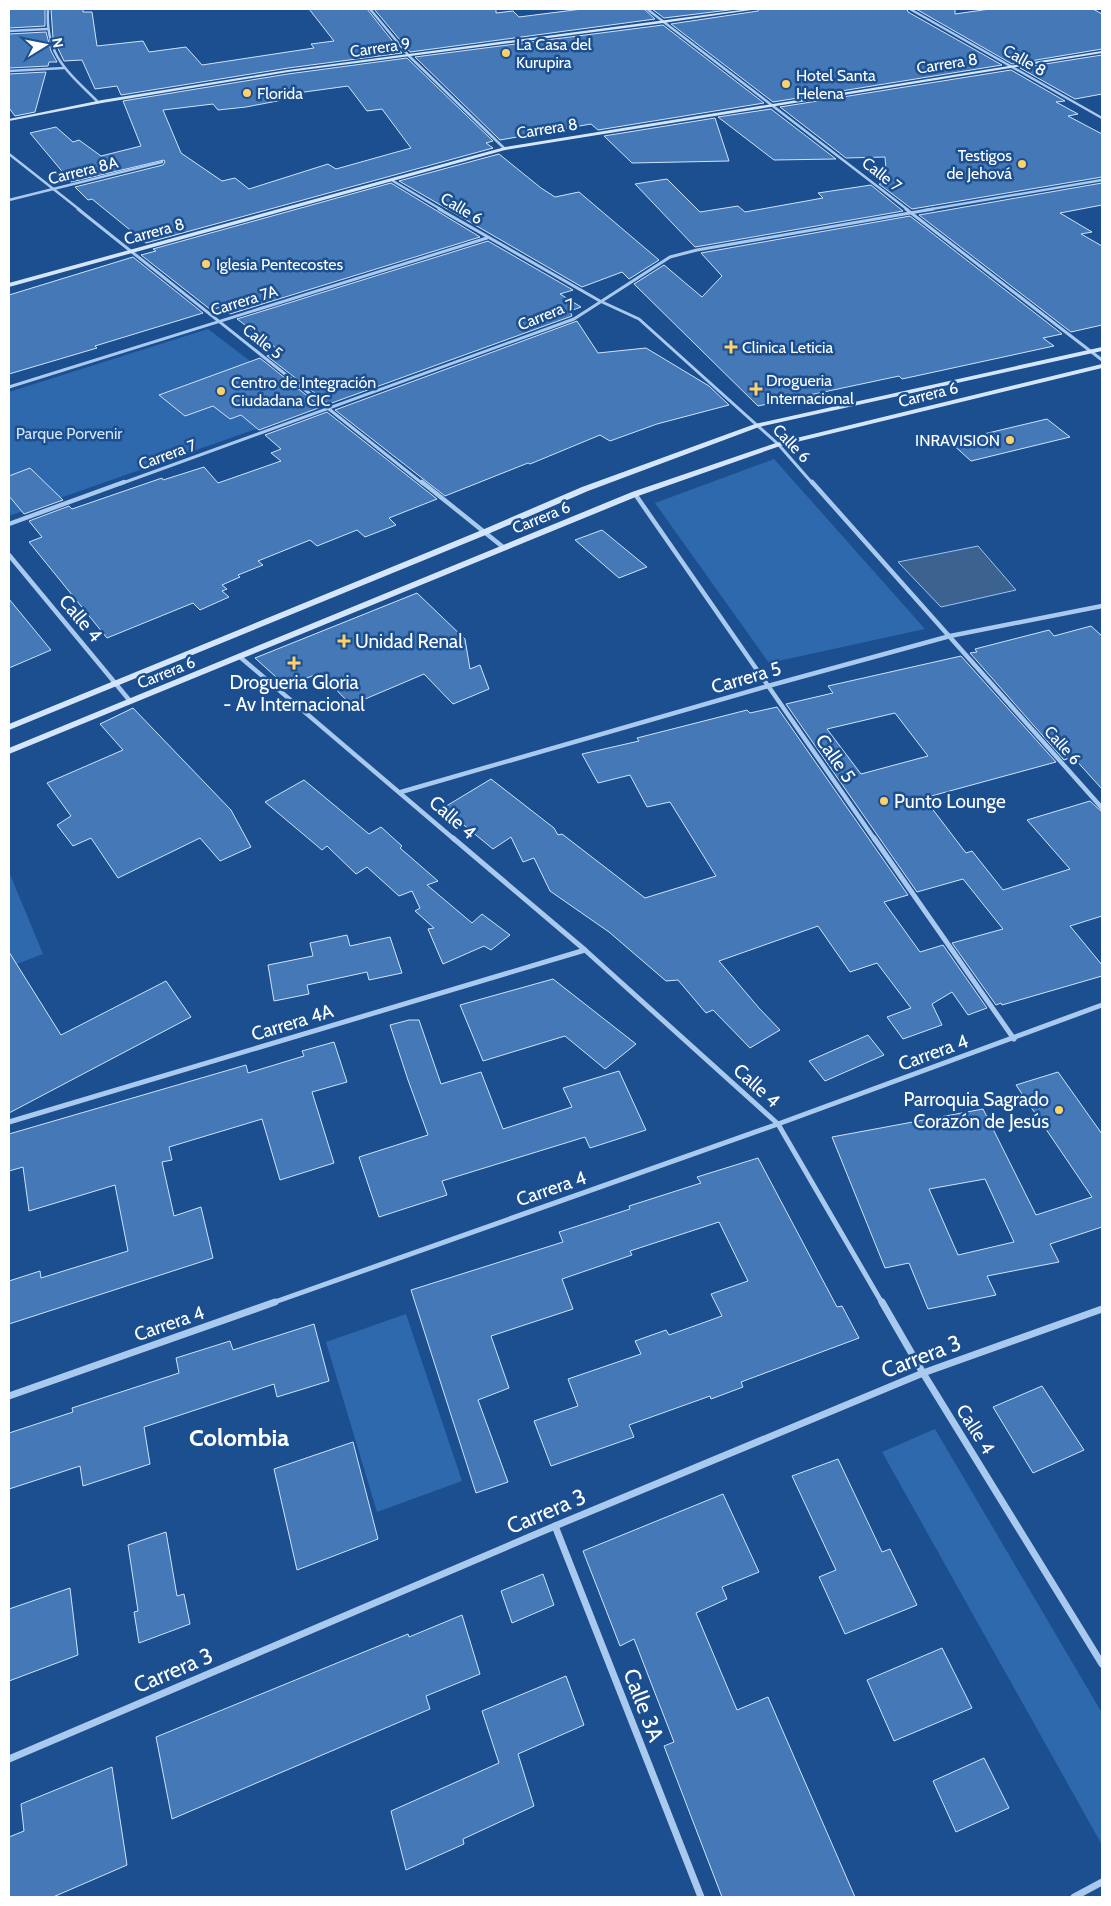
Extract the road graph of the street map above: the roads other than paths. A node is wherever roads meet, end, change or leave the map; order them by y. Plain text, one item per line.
1 (48, 9) edge
2 (370, 9) edge
3 (647, 9) edge
4 (756, 9) edge
5 (910, 9) edge
6 (664, 22) junction
7 (47, 28) junction
8 (9, 31) edge
9 (1102, 52) edge
10 (409, 56) junction
11 (1013, 66) junction
12 (64, 68) junction
13 (9, 71) edge
14 (96, 102) junction
15 (772, 106) junction
16 (1102, 118) edge
17 (9, 120) edge
18 (505, 149) junction
19 (9, 154) edge
20 (162, 162) dead end
21 (1102, 180) edge
22 (393, 181) junction
23 (56, 189) junction
24 (9, 200) edge
25 (911, 212) junction
26 (487, 238) junction
27 (130, 252) junction
28 (9, 285) edge
29 (600, 301) junction
30 (217, 321) junction
31 (1102, 349) edge
32 (1091, 351) junction
33 (1102, 360) edge
34 (1102, 366) edge
35 (9, 386) edge
36 (329, 408) junction
37 (757, 425) junction
38 (778, 444) junction
39 (635, 494) junction
40 (9, 524) edge
41 (485, 532) junction
42 (503, 547) junction
43 (9, 555) edge
44 (1102, 606) edge
45 (950, 636) junction
46 (240, 657) junction
47 (116, 684) junction
48 (768, 686) junction
49 (130, 701) junction
50 (9, 727) edge
51 (9, 751) edge
52 (401, 792) junction
53 (1102, 808) edge
54 (585, 950) junction
55 (1102, 1005) edge
56 (1014, 1039) junction
57 (9, 1122) edge
58 (778, 1124) junction
59 (1102, 1309) edge
60 (923, 1373) junction
61 (9, 1396) edge
62 (555, 1526) junction
63 (1102, 1664) edge
64 (9, 1759) edge
65 (1102, 1882) edge
66 (701, 1897) edge
67 (1074, 1897) edge

1 - 7 street
2 - 10 street
3 - 6 street, Calle 7
4 - 6 street, Carrera 9
5 - 11 street, Calle 8
6 - 10 street, Carrera 9
6 - 15 street, Calle 7
7 - 8 street
7 - 12 street
9 - 11 street, Carrera 8
10 - 14 street, Carrera 9
10 - 18 street
11 - 15 street, Carrera 8
11 - 16 street, Calle 8
12 - 13 street
12 - 14 street
14 - 17 street, Carrera 9
15 - 18 street, Carrera 8
15 - 25 street, Calle 7
18 - 22 street, Carrera 8
19 - 23 street, Calle 5
20 - 23 street, Carrera 8A
21 - 25 street, Carrera 7
22 - 26 street, Calle 6
22 - 27 street, Carrera 8
23 - 24 street, Carrera 8A
23 - 27 street, Calle 5
25 - 29 street, Carrera 7
25 - 32 street, Calle 7
26 - 29 street, Calle 6
26 - 30 street, Carrera 7A
27 - 28 street, Carrera 8
27 - 30 street, Calle 5
29 - 36 street, Carrera 7
29 - 37 street, Calle 6
30 - 35 street, Carrera 7A
30 - 36 street, Calle 5
31 - 32 street, Carrera 6
32 - 33 street, Calle 7
32 - 37 street, Carrera 6
34 - 38 street, Carrera 6
36 - 40 street, Carrera 7
36 - 41 street, Calle 5
37 - 38 street, Calle 6
37 - 41 street, Carrera 6
38 - 39 street, Carrera 6
38 - 45 street, Calle 6
39 - 42 street, Carrera 6
39 - 48 street, Calle 5
41 - 42 street, Calle 5
41 - 47 street, Carrera 6
42 - 46 street, Carrera 6
43 - 47 street, Calle 4
44 - 45 street, Carrera 5
45 - 48 street, Carrera 5
45 - 53 street, Calle 6
46 - 49 street, Carrera 6
46 - 52 street, Calle 4
47 - 49 street, Calle 4
47 - 50 street, Carrera 6
48 - 52 street, Carrera 5
48 - 56 street, Calle 5
49 - 51 street, Carrera 6
52 - 54 street, Calle 4
54 - 57 street, Carrera 4A
54 - 58 street, Calle 4
55 - 56 street, Carrera 4
56 - 58 street, Carrera 4
58 - 60 street, Calle 4
58 - 61 street, Carrera 4
59 - 60 street, Carrera 3
60 - 62 street, Carrera 3
60 - 63 street, Calle 4
62 - 64 street, Carrera 3
62 - 66 street, Calle 3A
65 - 67 street

